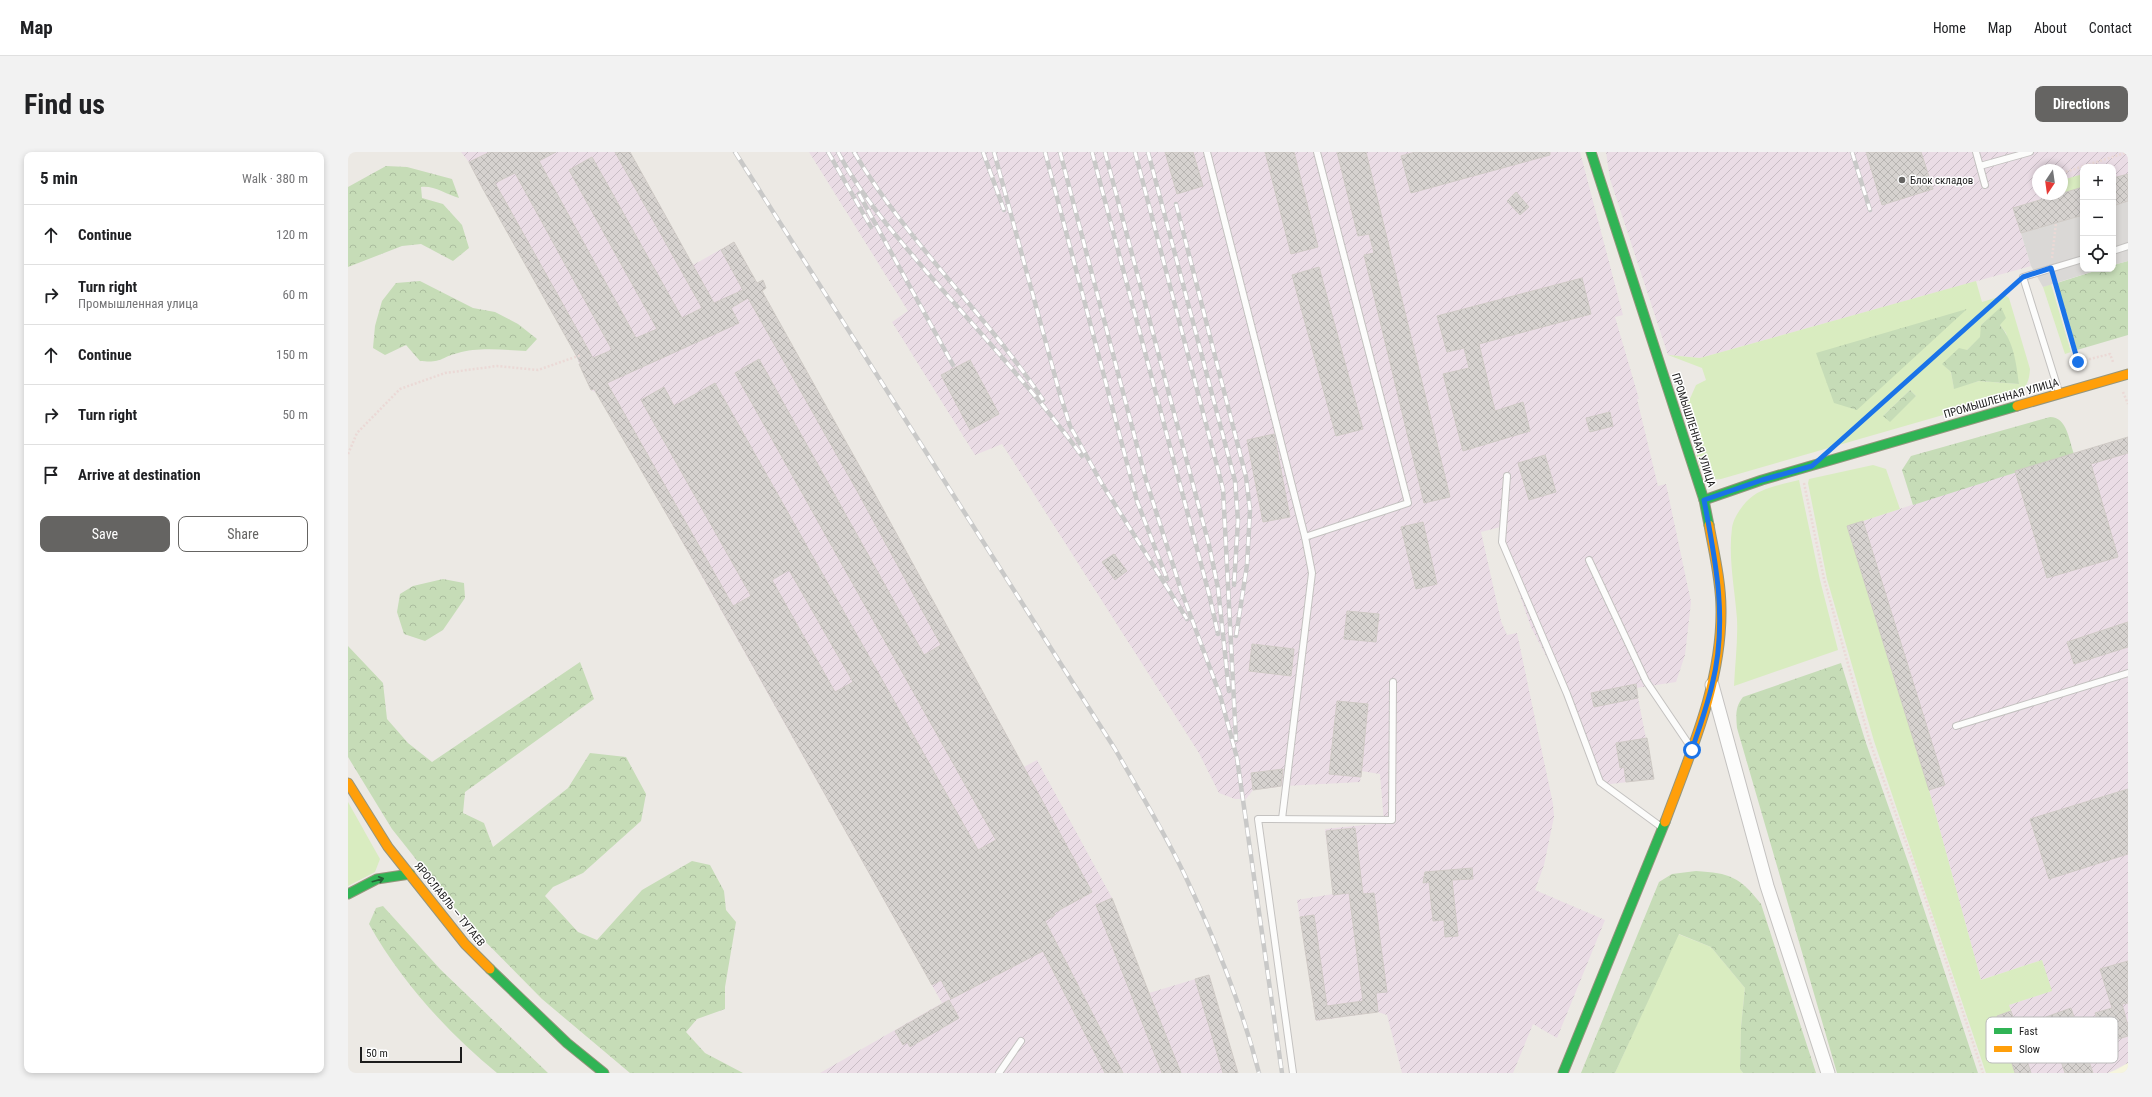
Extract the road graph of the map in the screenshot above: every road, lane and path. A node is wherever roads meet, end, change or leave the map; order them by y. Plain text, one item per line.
1 (1206, 152) edge
2 (1317, 152) edge
3 (1591, 152) edge
4 (1976, 152) edge
5 (2030, 152) edge
6 (2128, 152) edge
7 (1980, 166) junction
8 (2068, 171) edge
9 (1985, 185) dead end
10 (2056, 223) dead end
11 (2128, 246) edge
12 (2116, 250) edge
13 (2080, 260) edge
14 (2051, 268) junction
15 (2023, 277) junction
16 (581, 355) dead end
17 (2128, 374) edge
18 (2118, 377) junction
19 (2059, 394) junction
20 (2126, 395) edge
21 (2128, 404) edge
22 (1836, 445) dead end
23 (348, 454) edge
24 (1812, 466) junction
25 (1507, 476) dead end
26 (1704, 500) junction
27 (1305, 537) junction
28 (1589, 560) dead end
29 (2128, 673) edge
30 (1393, 682) dead end
31 (1712, 685) junction
32 (1956, 726) dead end
33 (1692, 750) junction
34 (348, 783) edge
35 (1282, 819) junction
36 (1663, 828) junction
37 (410, 874) junction
38 (348, 894) edge
39 (1021, 1041) dead end
40 (604, 1073) edge
41 (999, 1073) edge
42 (1293, 1073) edge
43 (1563, 1073) edge
44 (1828, 1073) edge
45 (1983, 1073) edge

1 - 27 lane
2 - 27 lane
3 - 26 street, ПРОМЫШЛЕННАЯ УЛИЦА
4 - 7 lane
5 - 7 lane
6 - 8 path
7 - 9 lane
10 - 14 path
11 - 12 lane
13 - 14 lane
14 - 15 lane
14 - 18 path
15 - 19 lane
15 - 22 path
16 - 23 path
17 - 18 street, ПРОМЫШЛЕННАЯ УЛИЦА
18 - 19 street, ПРОМЫШЛЕННАЯ УЛИЦА
18 - 20 path
19 - 24 street, ПРОМЫШЛЕННАЯ УЛИЦА
20 - 21 path
24 - 26 street, ПРОМЫШЛЕННАЯ УЛИЦА
24 - 45 path
25 - 36 lane
26 - 31 street
27 - 35 lane
28 - 33 lane
29 - 32 lane
30 - 35 lane
31 - 33 street
31 - 44 street
33 - 36 street
34 - 37 street, ЯРОСЛАВЛЬ — ТУТАЕВ
35 - 42 lane
36 - 43 street
38 -> 37 street
37 - 40 street, ЯРОСЛАВЛЬ — ТУТАЕВ
39 - 41 lane

